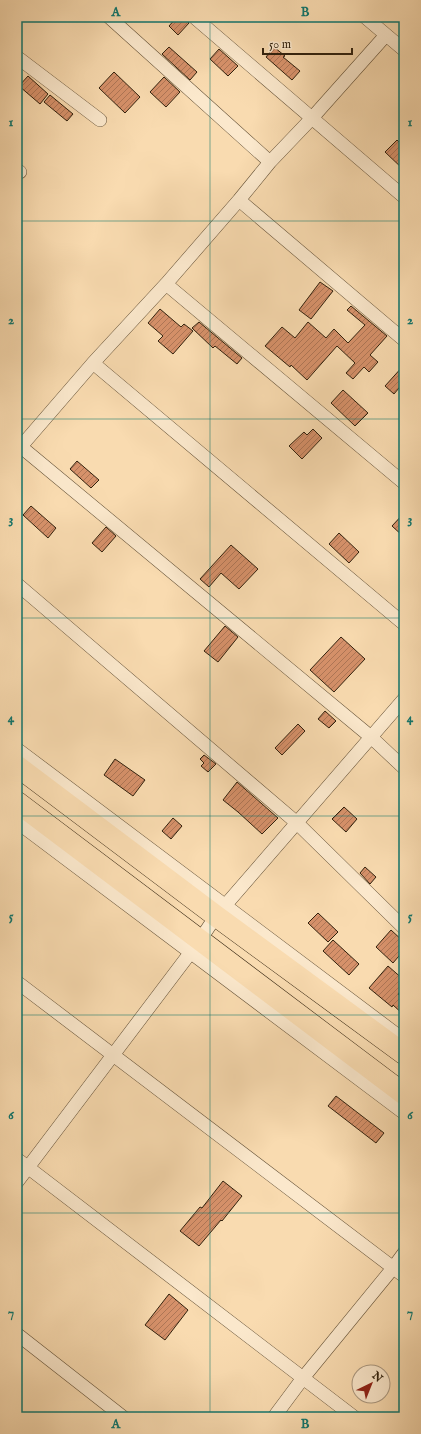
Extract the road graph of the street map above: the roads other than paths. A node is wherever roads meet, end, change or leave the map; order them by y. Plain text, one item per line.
1 (109, 17) edge
2 (194, 17) edge
3 (365, 17) edge
4 (386, 35) junction
5 (404, 50) edge
6 (17, 57) edge
7 (312, 118) junction
8 (100, 120) dead end
9 (270, 162) junction
10 (404, 197) edge
11 (239, 200) junction
12 (166, 284) junction
13 (404, 340) edge
14 (93, 363) junction
15 (19, 449) edge
16 (404, 483) edge
17 (17, 584) edge
18 (404, 624) edge
19 (404, 699) edge
20 (371, 737) junction
21 (17, 749) edge
22 (17, 766) edge
23 (404, 768) edge
24 (17, 802) edge
25 (17, 822) edge
26 (297, 822) junction
27 (221, 911) junction
28 (404, 928) edge
29 (195, 946) junction
30 (17, 982) edge
31 (404, 1040) edge
32 (404, 1054) edge
33 (112, 1055) junction
34 (404, 1094) edge
35 (404, 1112) edge
36 (17, 1159) edge
37 (28, 1168) junction
38 (17, 1182) edge
39 (404, 1253) edge
40 (393, 1268) junction
41 (404, 1276) edge
42 (17, 1334) edge
43 (303, 1378) junction
44 (123, 1417) edge
45 (274, 1417) edge
46 (354, 1417) edge

1 - 9 street
2 - 7 street
3 - 4 street
4 - 5 street
4 - 7 street
6 - 8 street
7 - 9 street
7 - 10 street
9 - 11 street
11 - 12 street
11 - 13 street
12 - 14 street
12 - 16 street
14 - 15 street
14 - 18 street
15 - 20 street
17 - 26 street
19 - 20 street
20 - 23 street
20 - 26 street
21 - 27 street
22 - 27 main road
24 - 29 main road
25 - 29 street
26 - 27 street
26 - 28 street
27 - 29 street
27 - 31 street
27 - 32 main road
29 - 33 street
29 - 34 main road
29 - 35 street
30 - 33 street
33 - 37 street
33 - 40 street
36 - 37 street
37 - 38 street
37 - 43 street
39 - 40 street
40 - 41 street
40 - 43 street
42 - 44 street
43 - 45 street
43 - 46 street

